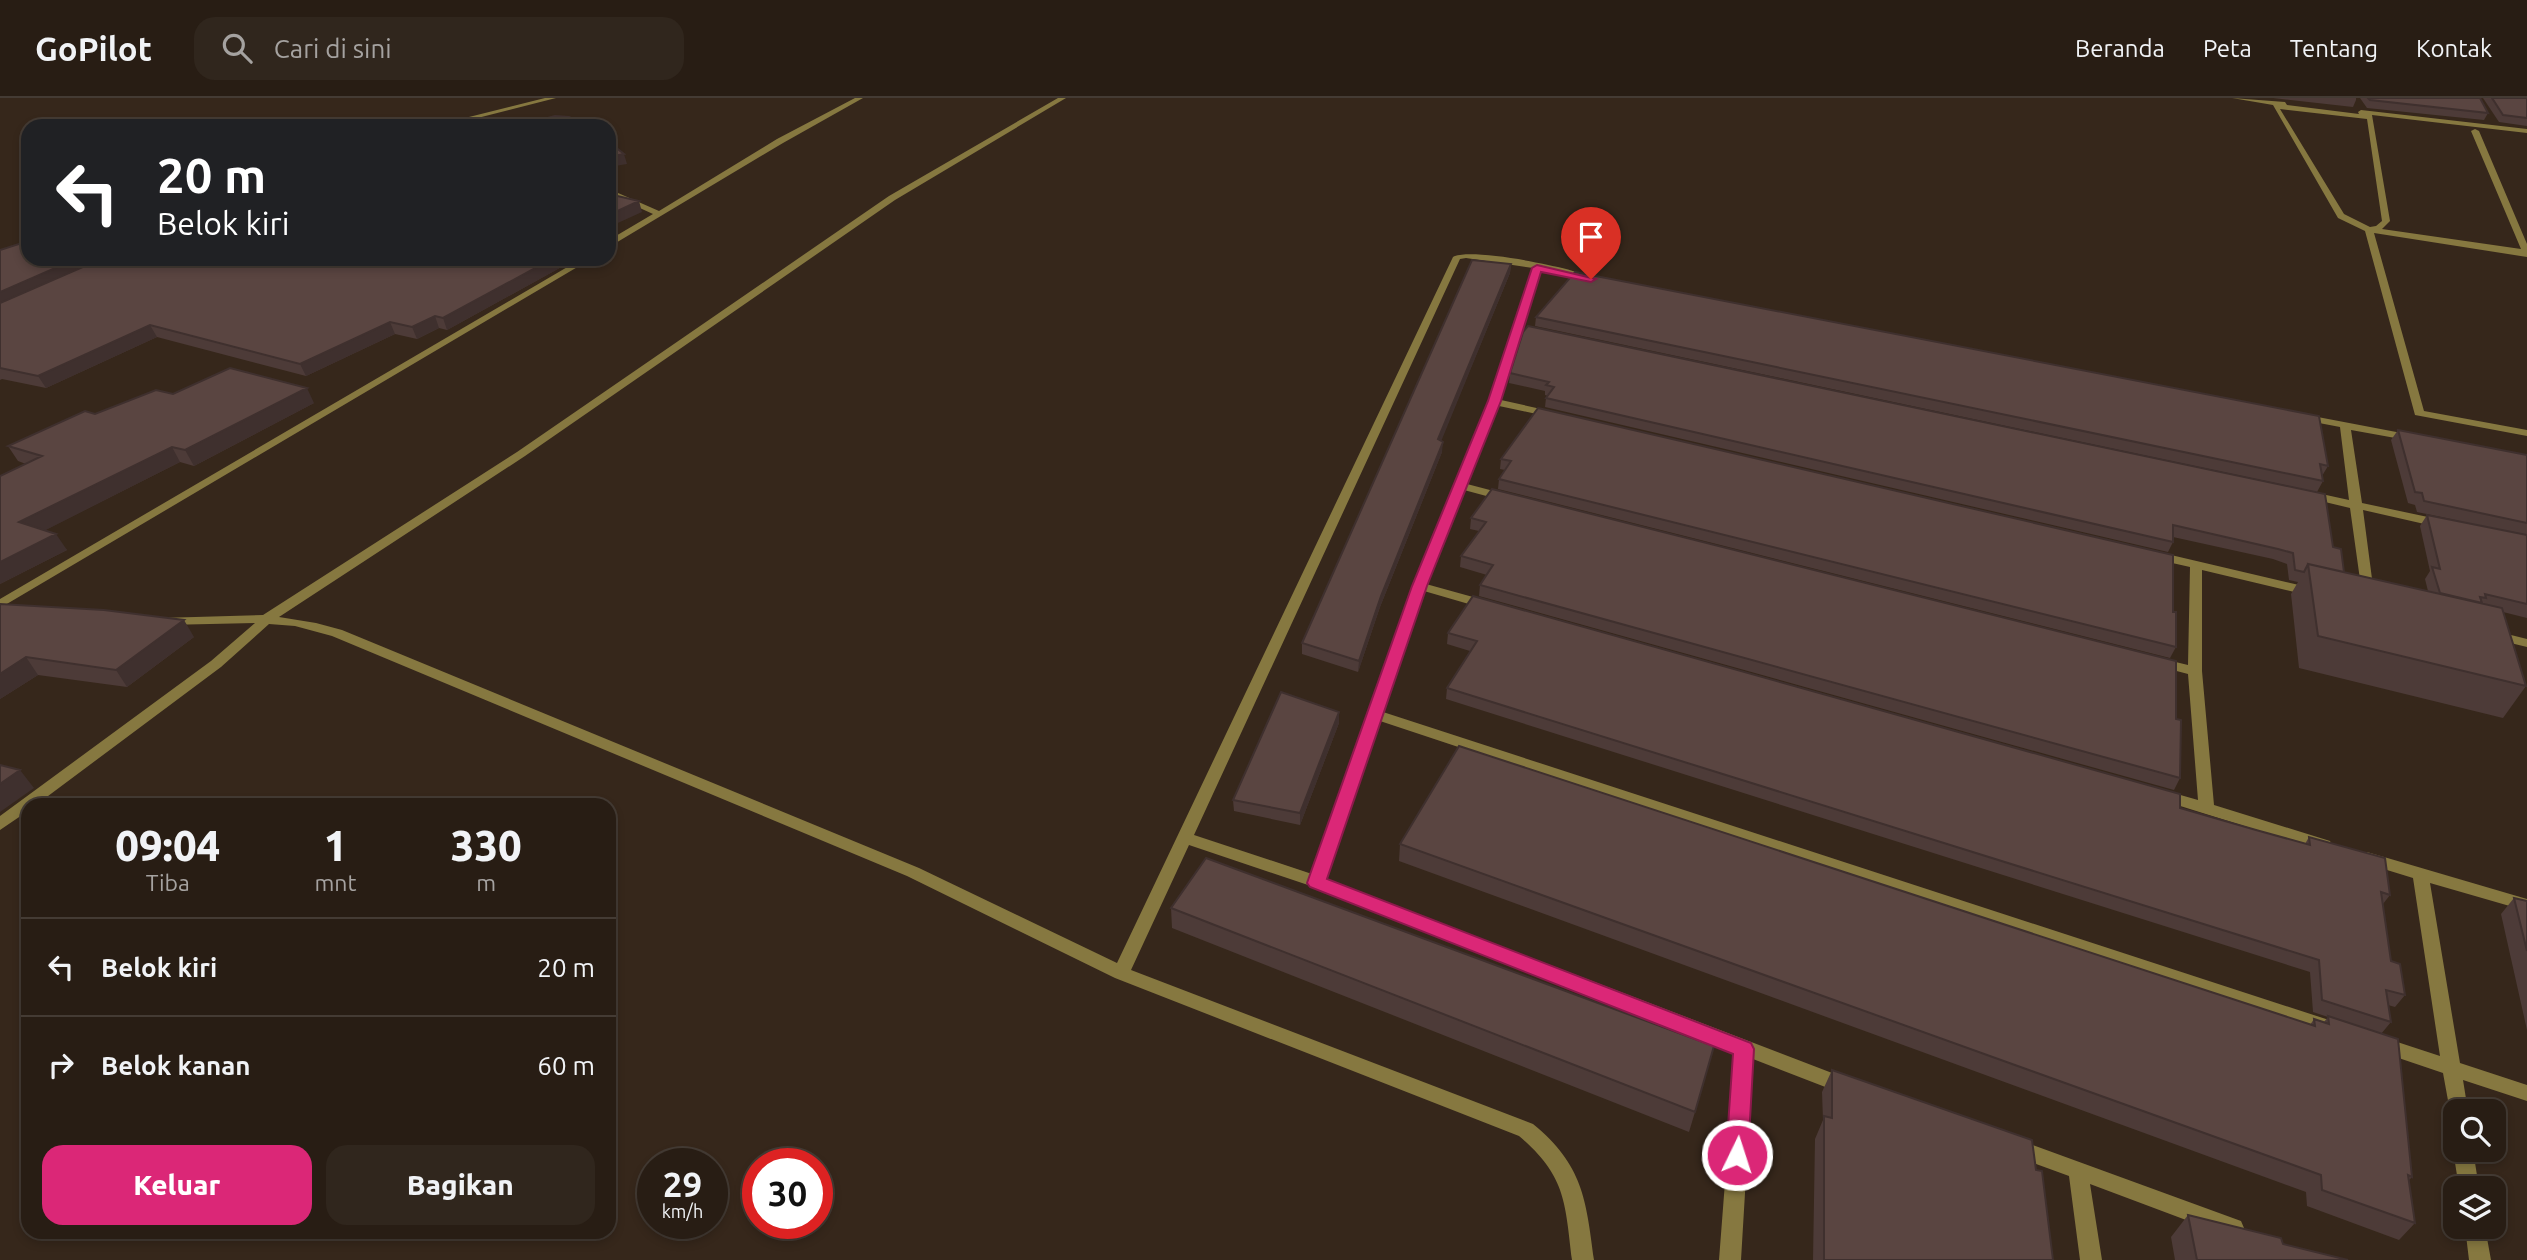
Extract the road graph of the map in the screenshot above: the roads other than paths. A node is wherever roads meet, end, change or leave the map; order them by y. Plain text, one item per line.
1 (553, 98) edge
2 (860, 98) edge
3 (1063, 98) edge
4 (2235, 98) edge
5 (2489, 117) edge
6 (466, 119) edge
7 (2495, 127) junction
8 (2527, 131) edge
9 (2527, 138) edge
10 (616, 194) edge
11 (657, 213) junction
12 (2369, 230) junction
13 (616, 239) edge
14 (2527, 254) edge
15 (575, 266) edge
16 (1537, 268) junction
17 (1605, 282) edge
18 (1494, 401) junction
19 (2291, 415) edge
20 (1562, 417) edge
21 (2345, 425) junction
22 (2527, 433) edge
23 (2423, 440) edge
24 (1461, 486) junction
25 (2290, 491) edge
26 (1515, 500) edge
27 (2358, 506) junction
28 (2449, 525) edge
29 (2143, 552) edge
30 (2196, 565) junction
31 (1419, 586) junction
32 (2329, 597) edge
33 (2356, 603) edge
34 (0, 604) edge
35 (1499, 609) edge
36 (268, 618) junction
37 (153, 621) edge
38 (2487, 634) edge
39 (2527, 643) edge
40 (2142, 658) edge
41 (2195, 671) junction
42 (1375, 715) junction
43 (2153, 792) edge
44 (35, 798) edge
45 (2206, 807) junction
46 (21, 808) edge
47 (0, 824) edge
48 (1185, 838) junction
49 (2421, 875) junction
50 (1317, 883) junction
51 (2527, 905) edge
52 (1121, 973) junction
53 (2345, 1033) edge
54 (2371, 1042) edge
55 (1744, 1049) junction
56 (2451, 1068) junction
57 (1860, 1092) edge
58 (2527, 1093) edge
59 (2456, 1099) edge
60 (2001, 1143) edge
61 (2078, 1171) junction
62 (2256, 1237) edge
63 (2477, 1239) edge
64 (1583, 1260) edge
65 (1730, 1260) edge
66 (2091, 1260) edge
67 (2480, 1260) edge

1 - 6 street
2 - 11 street
3 - 36 street
4 - 7 street
5 - 7 street
7 - 8 street
9 - 14 street
10 - 11 street
11 - 13 street
12 - 12 street
12 - 14 street
12 - 22 street
15 - 34 street
16 - 17 street
16 - 18 street
16 - 48 street
18 - 20 street
18 - 24 street
19 - 21 street
21 - 23 street
21 - 27 street
24 - 26 street
24 - 31 street
25 - 27 street
27 - 28 street
27 - 33 street
29 - 30 street
30 - 32 street
30 - 41 street
31 - 35 street
31 - 42 street
36 - 37 street
36 - 44 street
36 - 52 street
38 - 39 street
40 - 41 street
41 - 45 street
42 - 50 street
42 - 53 street
43 - 45 street
45 - 49 street
46 - 47 street
48 - 50 street
48 - 52 street
49 - 51 street
49 - 56 street
50 - 55 street
52 - 64 street
54 - 56 street
55 - 57 street
55 - 65 street
56 - 58 street
56 - 59 street
60 - 61 street
61 - 62 street
61 - 66 street
63 - 67 street

